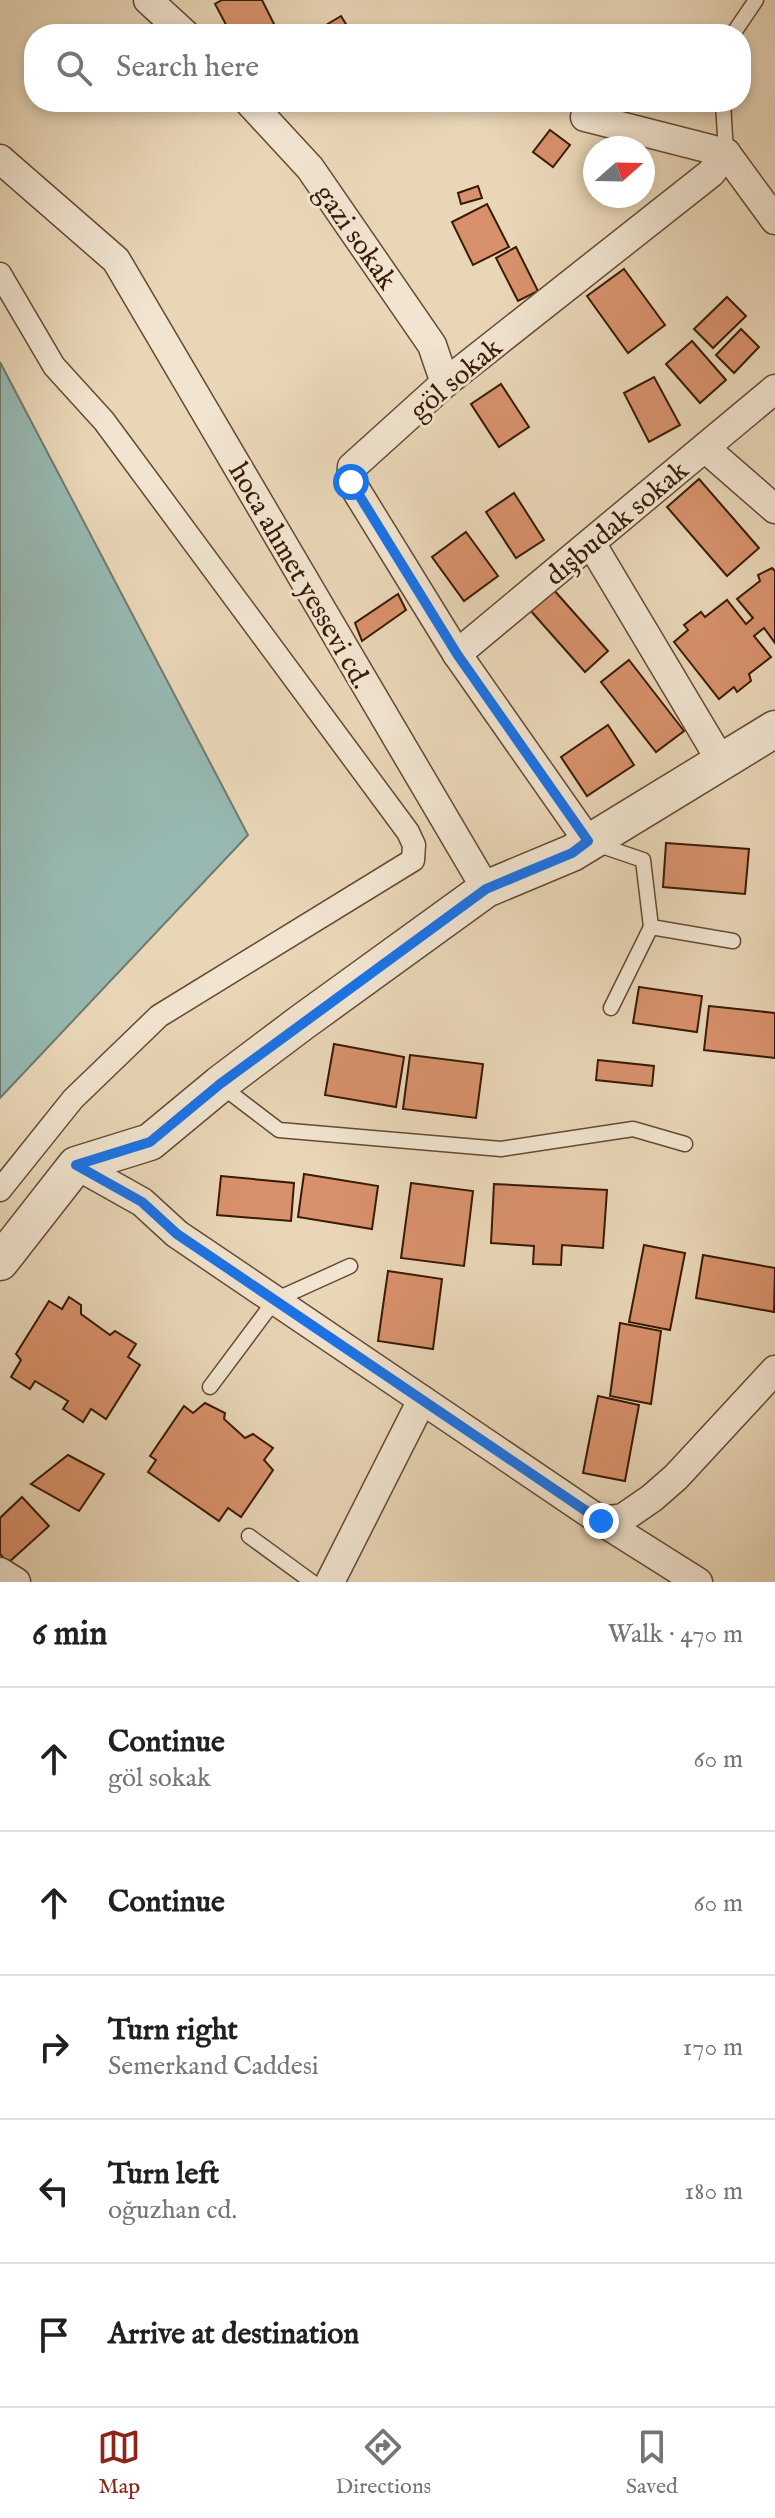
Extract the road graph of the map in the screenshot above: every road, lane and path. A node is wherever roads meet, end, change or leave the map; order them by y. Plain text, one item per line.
1 (148, 0) edge
2 (756, 0) edge
3 (174, 24) edge
4 (740, 24) edge
5 (258, 112) edge
6 (724, 112) edge
7 (585, 117) dead end
8 (726, 153) junction
9 (0, 159) edge
10 (775, 220) edge
11 (0, 274) edge
12 (445, 383) junction
13 (775, 389) edge
14 (705, 448) junction
15 (775, 509) edge
16 (591, 543) junction
17 (457, 654) junction
18 (775, 729) edge
19 (721, 761) junction
20 (588, 841) junction
21 (486, 889) junction
22 (651, 927) junction
23 (733, 941) dead end
24 (611, 1008) dead end
25 (220, 1084) junction
26 (685, 1144) dead end
27 (76, 1165) junction
28 (0, 1190) edge
29 (0, 1262) edge
30 (350, 1266) dead end
31 (275, 1300) junction
32 (775, 1370) edge
33 (210, 1387) dead end
34 (422, 1400) junction
35 (601, 1521) junction
36 (249, 1536) dead end
37 (0, 1572) edge
38 (16, 1582) edge
39 (312, 1582) edge
40 (330, 1582) edge
41 (698, 1582) edge

1 - 3 street
2 - 4 lane
5 - 12 street, gazi sokak
6 - 8 lane
7 - 8 street
8 - 10 street
8 - 12 street, göl sokak
9 - 21 street, hoca ahmet yessevi cd.
11 - 28 street
12 - 17 street, göl sokak
13 - 14 street, dışbudak sokak
14 - 15 street
14 - 16 street, dışbudak sokak
16 - 17 street, dışbudak sokak
16 - 19 street
17 - 20 street, göl sokak
18 - 19 street
19 - 20 street
20 - 21 street
20 - 22 lane
21 - 25 street
22 - 23 lane
22 - 24 lane
25 - 26 lane
25 - 27 street
27 - 29 street
27 - 31 street
30 - 31 lane
31 - 33 lane
31 - 34 street
32 - 35 street
34 - 35 street
34 - 40 street
35 - 41 street
36 - 39 lane
37 - 38 street

